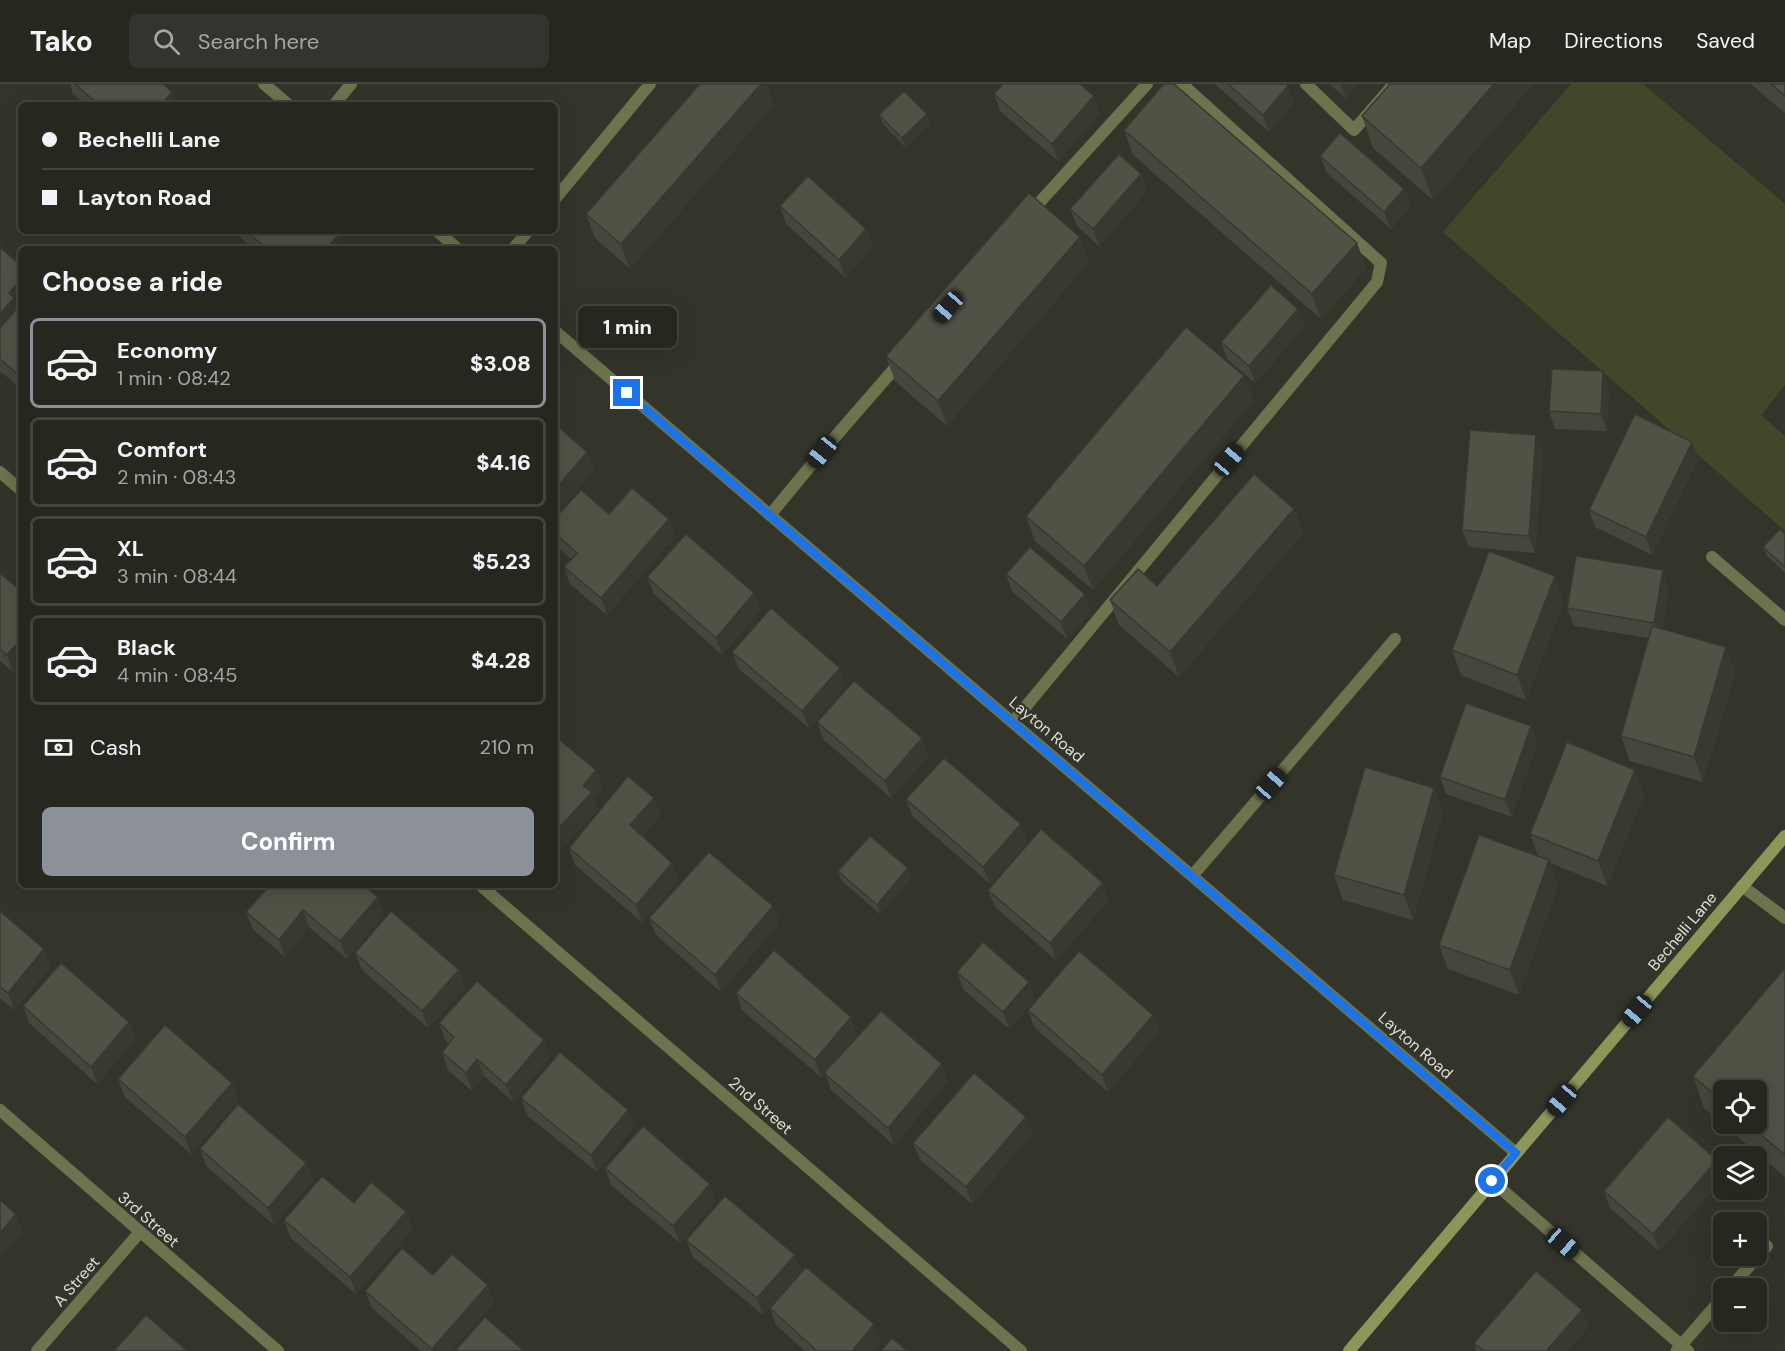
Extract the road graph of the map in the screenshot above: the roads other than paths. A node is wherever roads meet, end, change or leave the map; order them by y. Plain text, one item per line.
1 (264, 84) edge
2 (351, 84) edge
3 (650, 84) edge
4 (1147, 84) edge
5 (1182, 84) edge
6 (1306, 84) edge
7 (1394, 84) edge
8 (285, 102) edge
9 (336, 102) edge
10 (558, 195) edge
11 (1019, 226) edge
12 (440, 234) edge
13 (526, 234) edge
14 (454, 246) edge
15 (516, 246) edge
16 (558, 334) edge
17 (909, 352) edge
18 (0, 472) edge
19 (18, 487) edge
20 (770, 515) junction
21 (1712, 556) dead end
22 (1785, 620) edge
23 (1395, 639) dead end
24 (1013, 722) junction
25 (1785, 836) edge
26 (1193, 875) junction
27 (1742, 886) junction
28 (483, 888) edge
29 (1785, 918) edge
30 (0, 1110) edge
31 (1516, 1153) junction
32 (1492, 1181) junction
33 (140, 1232) junction
34 (1749, 1266) edge
35 (1739, 1278) edge
36 (1713, 1310) edge
37 (1682, 1349) edge
38 (37, 1351) edge
39 (278, 1351) edge
40 (1021, 1351) edge
41 (1349, 1351) edge

1 - 8 street
2 - 9 street
3 - 10 street
4 - 11 street
5 - 24 street
6 - 7 street
12 - 14 street
13 - 15 street
16 - 20 street, Layton Road
17 - 20 street
18 - 19 street
20 - 24 street, Layton Road
21 - 22 street
23 - 26 street
24 - 26 street, Layton Road
25 - 27 main road, Bechelli Lane
26 - 31 street, Layton Road
27 - 29 street
27 - 31 main road, Bechelli Lane
28 - 40 street, 2nd Street
30 - 33 street, 3rd Street
31 - 32 main road, Bechelli Lane
32 - 37 street
32 - 41 main road, Bechelli Lane
33 - 38 street, A Street
33 - 39 street, 3rd Street
34 - 35 street
36 - 37 street

